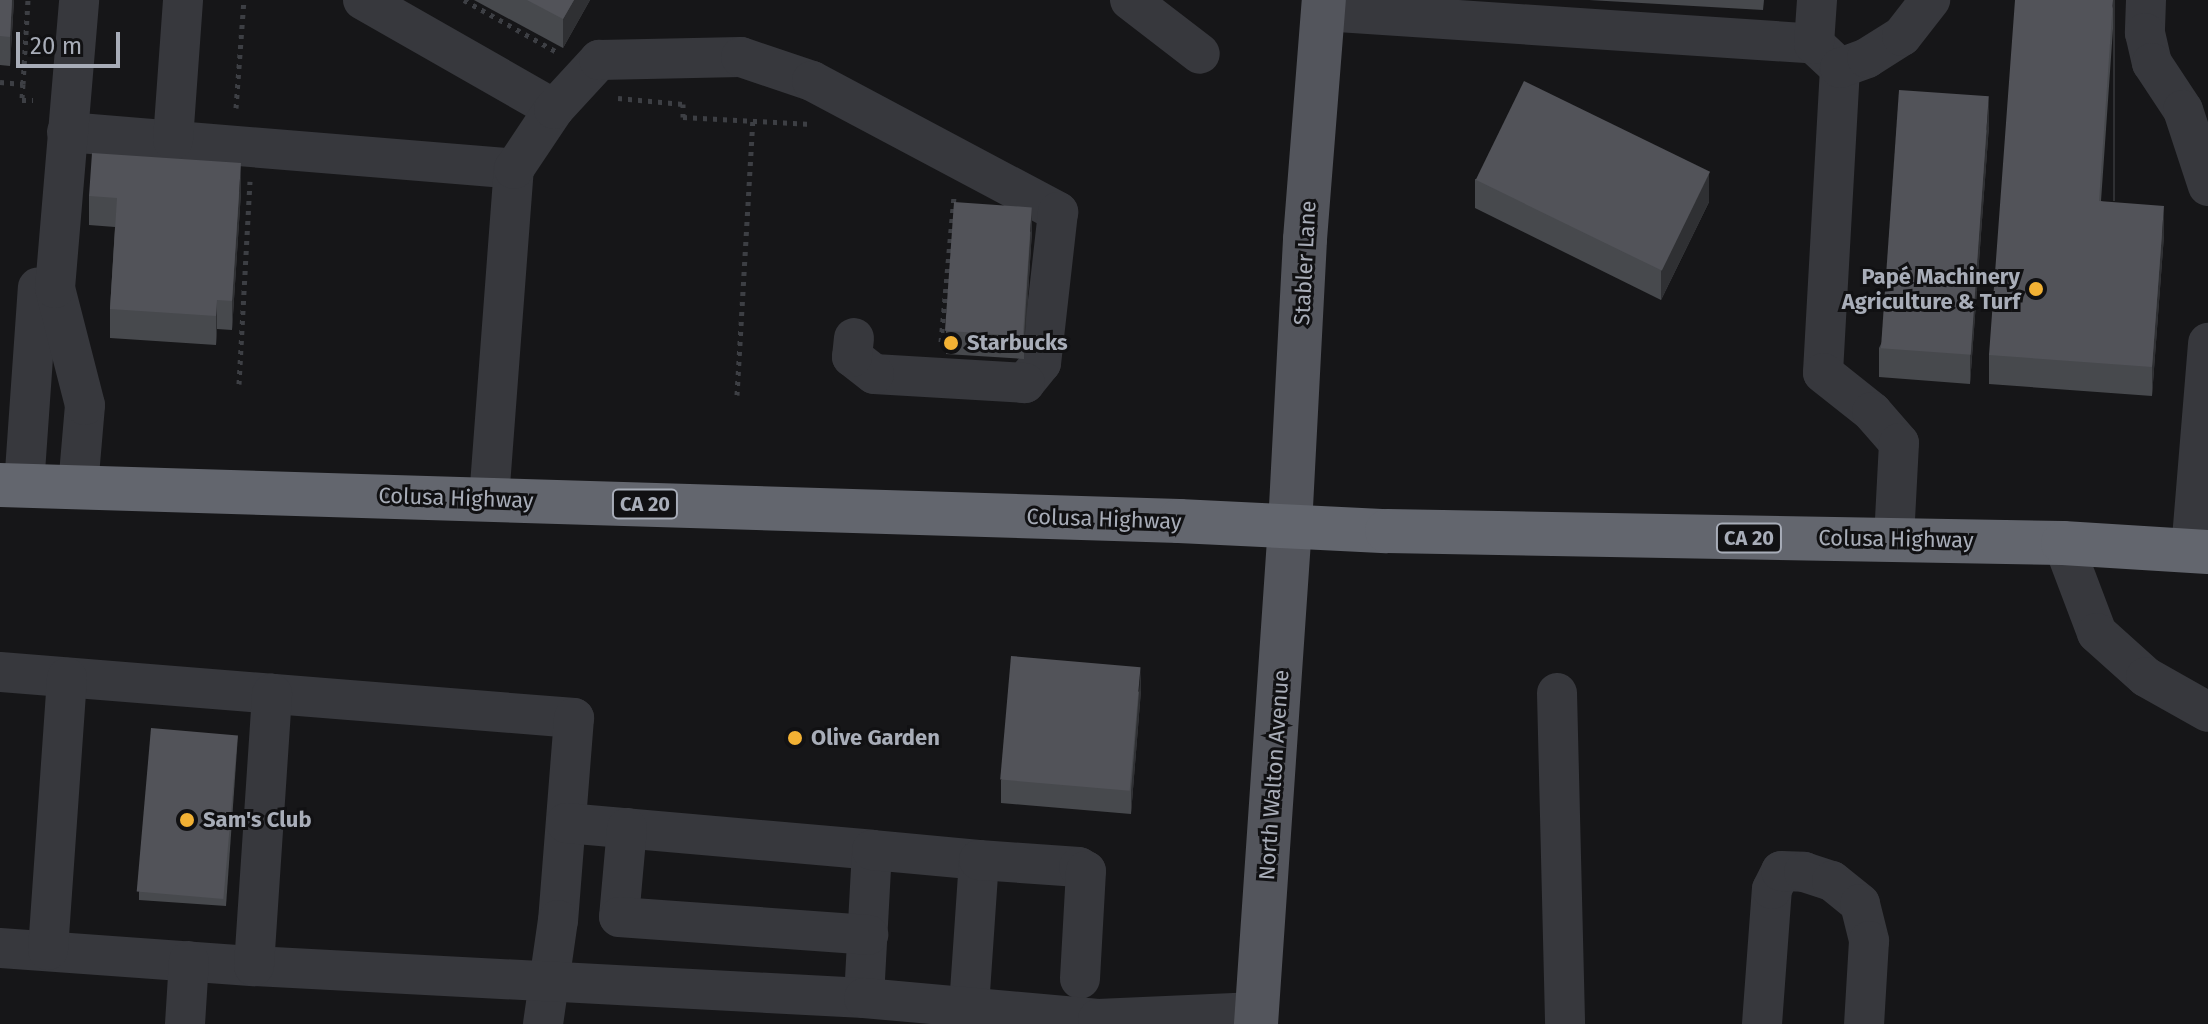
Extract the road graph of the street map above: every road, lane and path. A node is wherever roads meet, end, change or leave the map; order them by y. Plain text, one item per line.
1 (28, 0) edge
2 (79, 0) edge
3 (183, 0) edge
4 (244, 0) edge
5 (363, 0) edge
6 (464, 0) edge
7 (1130, 0) edge
8 (1817, 0) edge
9 (1930, 0) edge
10 (2146, 0) edge
11 (1323, 5) edge
12 (1200, 54) dead end
13 (1827, 56) junction
14 (584, 77) junction
15 (0, 82) edge
16 (554, 109) junction
17 (753, 120) junction
18 (822, 124) dead end
19 (67, 132) junction
20 (173, 140) junction
21 (250, 145) junction
22 (514, 169) junction
23 (953, 170) junction
24 (2208, 186) edge
25 (35, 287) junction
26 (2208, 343) edge
27 (853, 348) dead end
28 (940, 352) dead end
29 (239, 384) dead end
30 (737, 395) dead end
31 (12, 485) edge
32 (78, 487) junction
33 (489, 499) junction
34 (1290, 526) junction
35 (1894, 539) junction
36 (2063, 543) junction
37 (2199, 551) edge
38 (0, 672) edge
39 (67, 678) junction
40 (1557, 693) dead end
41 (272, 694) junction
42 (2208, 712) edge
43 (566, 823) junction
44 (627, 828) junction
45 (872, 850) junction
46 (979, 860) junction
47 (868, 935) junction
48 (0, 948) edge
49 (48, 950) junction
50 (189, 961) junction
51 (254, 966) junction
52 (1080, 979) dead end
53 (548, 981) junction
54 (864, 998) junction
55 (969, 1007) junction
56 (1257, 1018) edge
57 (185, 1024) edge
58 (543, 1024) edge
59 (1565, 1024) edge
60 (1762, 1024) edge
61 (1864, 1024) edge

1 - 15 path
2 - 19 lane
3 - 20 lane
4 - 21 path
5 - 16 lane
6 - 14 path
7 - 12 lane
8 - 13 lane
9 - 13 lane
10 - 24 lane
11 - 13 lane
11 - 34 main road, Stabler Lane
13 - 35 lane
14 - 16 lane
14 - 17 path
14 - 23 lane
16 - 22 lane
17 - 18 path
17 - 30 path
19 - 20 lane
19 - 25 lane
20 - 21 lane
21 - 22 lane
21 - 29 path
22 - 33 lane
23 - 27 lane
23 - 28 path
25 - 31 lane
25 - 32 lane
26 - 37 lane
31 - 32 highway, Colusa Highway / CA 20
32 - 33 highway, Colusa Highway / CA 20
33 - 34 highway, Colusa Highway / CA 20
34 - 35 highway, Colusa Highway / CA 20
34 - 56 main road, North Walton Avenue
35 - 36 highway, Colusa Highway / CA 20
36 - 37 highway, Colusa Highway / CA 20
36 - 42 lane
38 - 39 lane
39 - 41 lane
39 - 49 lane
40 - 59 lane
41 - 43 lane
41 - 51 lane
43 - 44 lane
43 - 53 lane
44 - 45 lane
44 - 47 lane
45 - 46 lane
45 - 47 lane
46 - 52 lane
46 - 55 lane
47 - 54 lane
48 - 49 lane
49 - 50 lane
50 - 51 lane
50 - 57 lane
51 - 53 lane
53 - 54 lane
53 - 58 lane
54 - 55 lane
55 - 56 lane
60 - 61 lane

